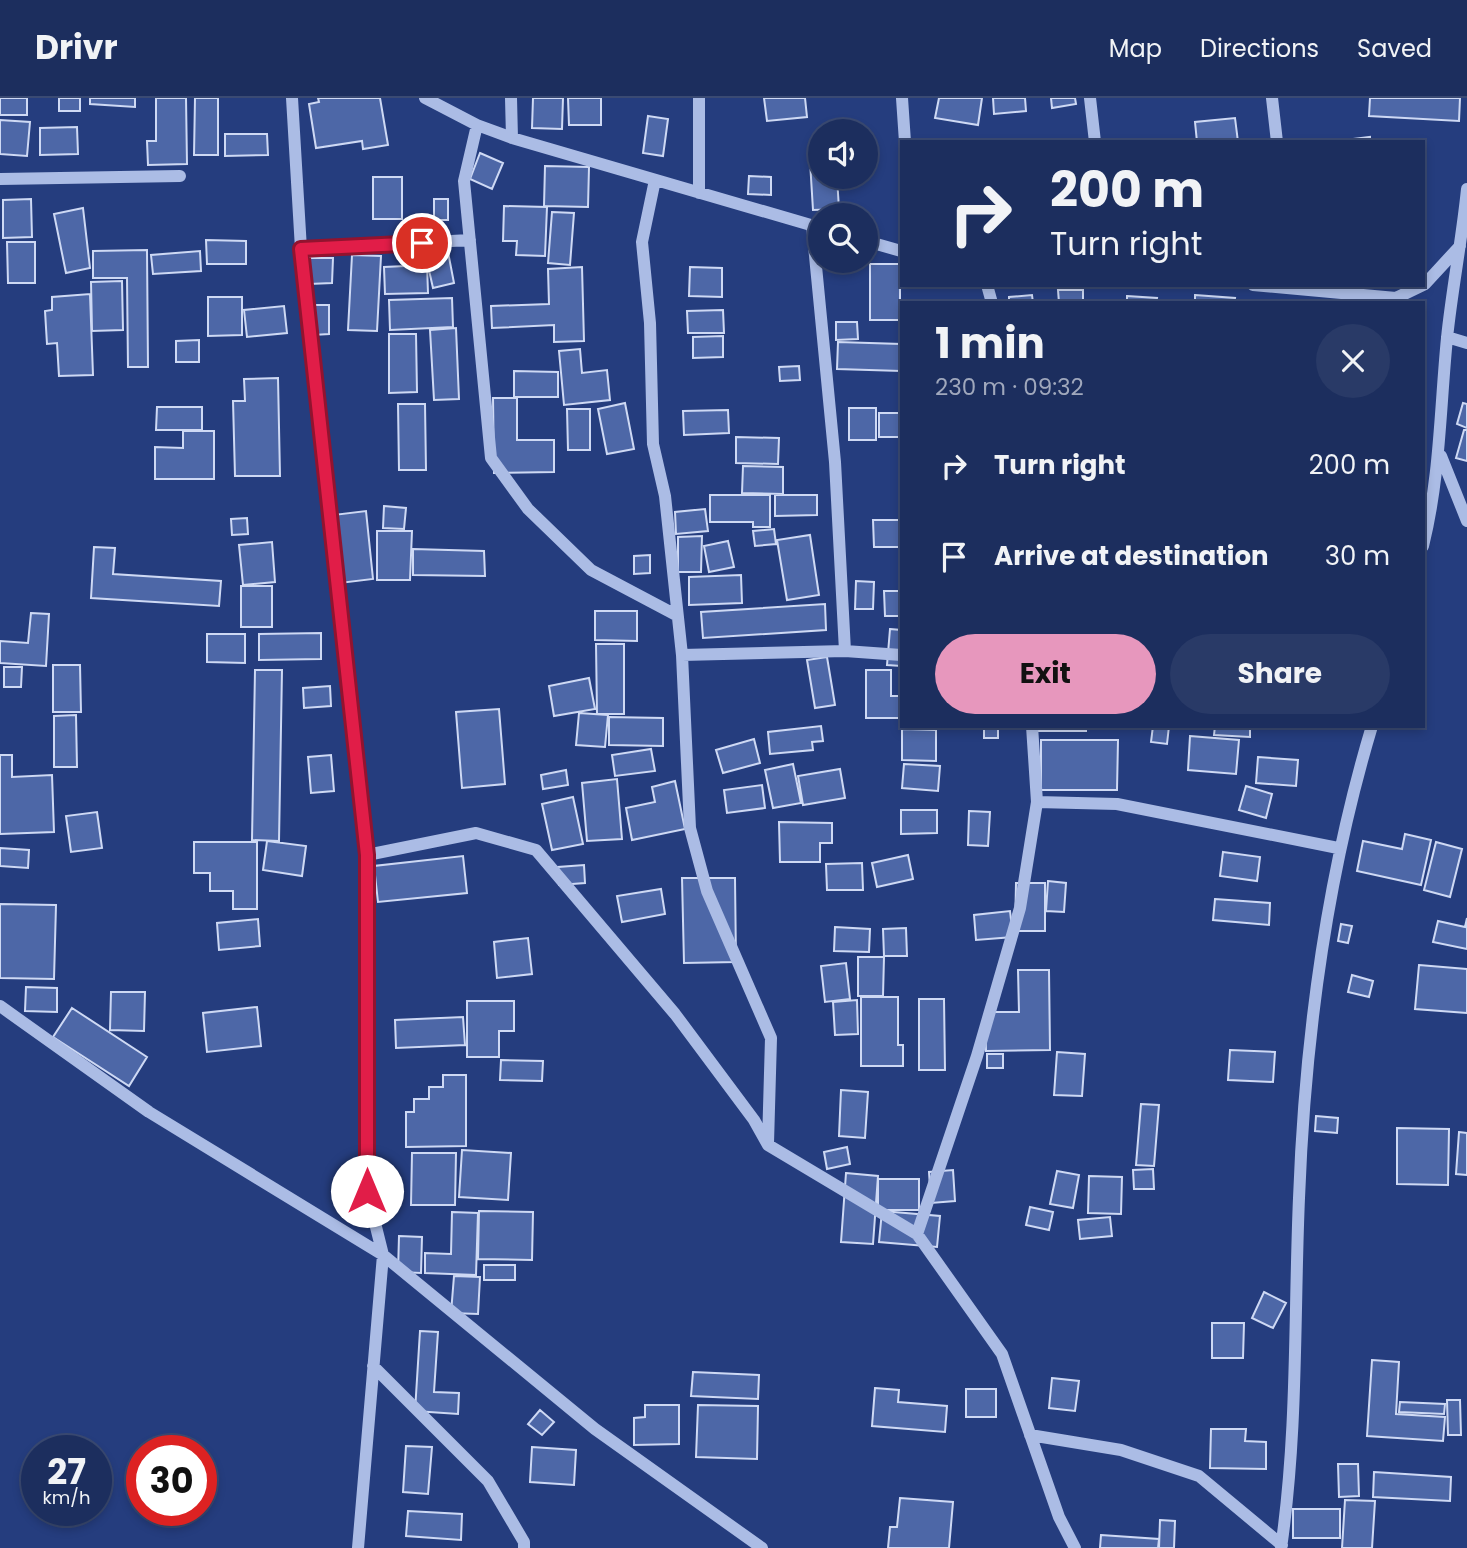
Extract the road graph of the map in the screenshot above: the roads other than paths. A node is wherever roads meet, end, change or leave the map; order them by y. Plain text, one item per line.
1 (292, 98) edge
2 (425, 98) edge
3 (512, 98) edge
4 (699, 98) edge
5 (902, 98) edge
6 (1090, 98) edge
7 (1272, 98) edge
8 (477, 125) junction
9 (512, 138) junction
10 (905, 140) edge
11 (1095, 140) edge
12 (1278, 140) edge
13 (180, 176) dead end
14 (0, 179) edge
15 (655, 180) junction
16 (1467, 189) edge
17 (699, 193) junction
18 (808, 224) edge
19 (470, 240) junction
20 (878, 244) edge
21 (1464, 245) edge
22 (301, 249) junction
23 (900, 251) edge
24 (820, 273) edge
25 (1425, 285) edge
26 (1295, 287) edge
27 (1421, 287) edge
28 (1447, 337) junction
29 (1467, 343) edge
30 (1440, 452) junction
31 (1467, 521) edge
32 (1425, 538) edge
33 (676, 615) junction
34 (845, 651) junction
35 (681, 654) junction
36 (900, 655) edge
37 (1032, 728) edge
38 (1371, 728) edge
39 (1037, 802) junction
40 (1338, 848) junction
41 (367, 855) junction
42 (0, 1006) edge
43 (768, 1145) junction
44 (917, 1234) junction
45 (383, 1255) junction
46 (373, 1366) junction
47 (1030, 1436) junction
48 (1282, 1546) edge
49 (358, 1548) edge
50 (524, 1548) edge
51 (762, 1548) edge
52 (1075, 1548) edge

1 - 22 street
2 - 8 street
3 - 9 street
4 - 17 street
5 - 10 street
6 - 11 street
7 - 12 street
8 - 9 street
8 - 19 street
9 - 15 street
13 - 14 street
15 - 17 street
15 - 33 street
16 - 21 street
17 - 18 street
19 - 22 street
19 - 33 street
20 - 23 street
21 - 25 street
21 - 28 street
22 - 41 street
24 - 34 street
26 - 27 street
28 - 29 street
28 - 30 street
30 - 31 street
30 - 32 street
33 - 35 street
34 - 35 street
34 - 36 street
35 - 43 street
37 - 39 street
38 - 40 street
39 - 40 street
39 - 44 street
40 - 48 street
41 - 43 street
41 - 45 street
42 - 45 street
43 - 44 street
44 - 47 street
45 - 46 street
45 - 51 street
46 - 49 street
46 - 50 street
47 - 48 street
47 - 52 street

